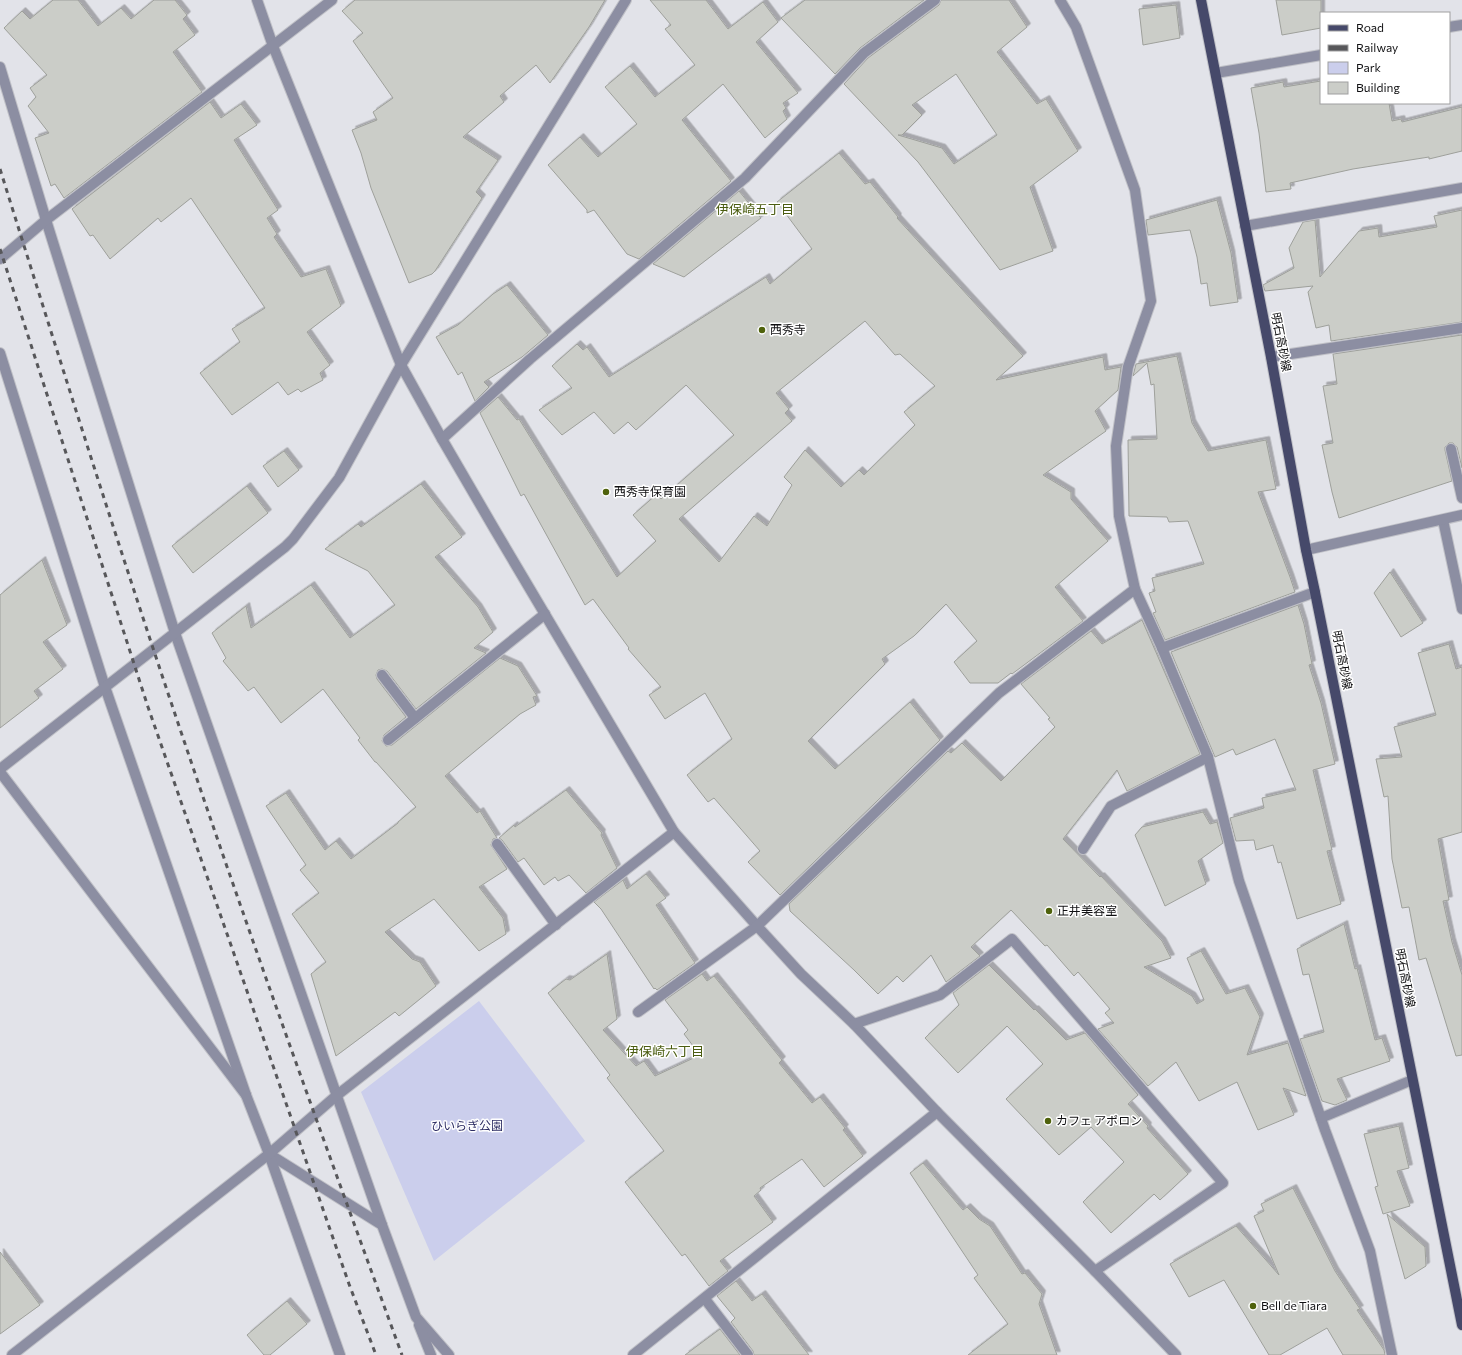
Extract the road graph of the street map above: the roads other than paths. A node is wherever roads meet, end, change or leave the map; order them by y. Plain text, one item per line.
1 (257, 0) edge
2 (332, 0) edge
3 (626, 0) edge
4 (936, 0) edge
5 (1060, 0) edge
6 (1201, 0) edge
7 (1462, 25) edge
8 (1450, 27) edge
9 (273, 46) junction
10 (1320, 55) edge
11 (0, 67) edge
12 (1216, 73) junction
13 (1462, 188) edge
14 (46, 220) junction
15 (1245, 226) junction
16 (0, 259) edge
17 (1462, 328) edge
18 (0, 353) edge
19 (1271, 357) junction
20 (401, 365) junction
21 (442, 439) junction
22 (1451, 449) dead end
23 (1462, 498) edge
24 (1462, 515) edge
25 (1443, 520) junction
26 (1306, 550) junction
27 (1135, 589) junction
28 (1315, 592) junction
29 (1462, 609) edge
30 (545, 614) junction
31 (175, 633) junction
32 (1162, 648) junction
33 (382, 675) dead end
34 (105, 687) junction
35 (415, 718) junction
36 (388, 740) dead end
37 (1208, 757) junction
38 (0, 769) edge
39 (0, 772) edge
40 (674, 832) junction
41 (496, 844) dead end
42 (1083, 849) dead end
43 (556, 925) junction
44 (757, 926) junction
45 (638, 1012) dead end
46 (854, 1024) junction
47 (1412, 1080) junction
48 (246, 1095) junction
49 (336, 1096) junction
50 (937, 1112) junction
51 (1321, 1118) junction
52 (269, 1154) junction
53 (382, 1225) junction
54 (1096, 1271) junction
55 (705, 1299) junction
56 (416, 1317) junction
57 (1462, 1325) edge
58 (12, 1355) edge
59 (340, 1355) edge
60 (431, 1355) edge
61 (449, 1355) edge
62 (633, 1355) edge
63 (748, 1355) edge
64 (1176, 1355) edge
65 (1392, 1355) edge

1 - 9 street
2 - 9 street
3 - 20 street
4 - 21 street
5 - 27 street
6 - 12 main road, 明石高砂線
7 - 8 street
9 - 14 street
9 - 20 street
10 - 12 street
11 - 14 street
12 - 15 main road, 明石高砂線
13 - 15 street
14 - 16 street
14 - 31 street
15 - 19 main road, 明石高砂線
17 - 19 street
18 - 34 street
19 - 26 main road, 明石高砂線
20 - 21 street
20 - 31 street
21 - 30 street
22 - 23 street
24 - 25 street
25 - 26 street
25 - 29 street
26 - 28 main road, 明石高砂線
27 - 32 street
27 - 44 street
28 - 32 street
28 - 47 main road, 明石高砂線
30 - 35 street
30 - 40 street
31 - 34 street
31 - 49 street
32 - 37 street
33 - 35 street
34 - 38 street
34 - 48 street
35 - 36 street
37 - 42 street
37 - 51 street
39 - 48 street
40 - 43 street
40 - 44 street
41 - 43 street
43 - 49 street
44 - 45 street
44 - 46 street
46 - 50 street
46 - 54 street
47 - 51 street
47 - 57 main road, 明石高砂線
48 - 52 street
49 - 52 street
49 - 53 street
50 - 54 street
50 - 55 street
51 - 65 street
52 - 53 street
52 - 58 street
52 - 59 street
53 - 56 street
54 - 64 street
55 - 62 street
55 - 63 street
56 - 60 street
56 - 61 street

